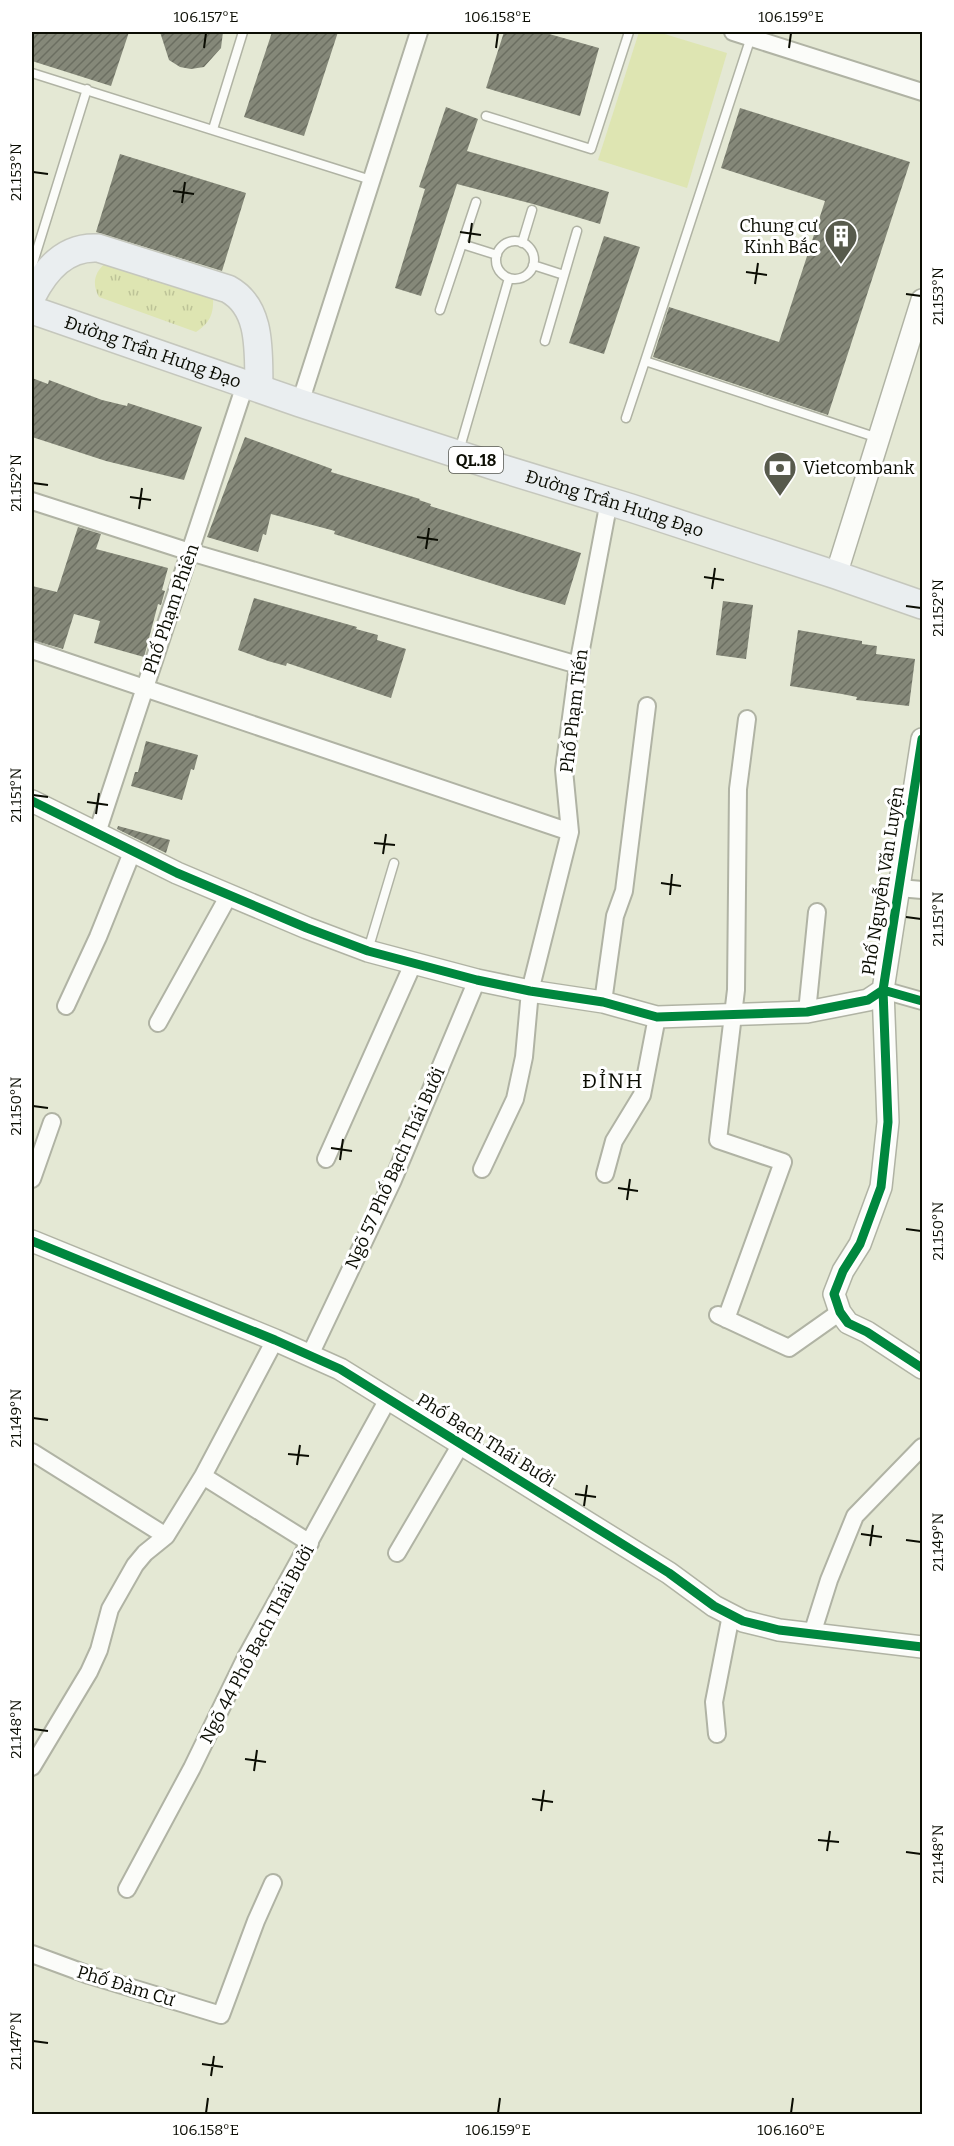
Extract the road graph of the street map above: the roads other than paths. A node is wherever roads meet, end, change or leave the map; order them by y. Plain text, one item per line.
1 (243, 32) edge
2 (419, 32) edge
3 (629, 32) edge
4 (733, 32) edge
5 (751, 37) junction
6 (32, 73) edge
7 (87, 89) junction
8 (922, 92) edge
9 (486, 116) dead end
10 (213, 129) junction
11 (371, 180) junction
12 (476, 202) dead end
13 (532, 210) dead end
14 (577, 231) dead end
15 (522, 243) junction
16 (462, 244) junction
17 (497, 255) junction
18 (533, 265) junction
19 (32, 266) edge
20 (564, 275) junction
21 (509, 278) junction
22 (32, 296) edge
23 (922, 300) edge
24 (32, 310) edge
25 (440, 310) dead end
26 (545, 341) dead end
27 (645, 361) junction
28 (252, 386) junction
29 (300, 403) junction
30 (626, 418) dead end
31 (879, 438) junction
32 (458, 454) junction
33 (32, 501) edge
34 (609, 501) junction
35 (190, 552) junction
36 (836, 575) junction
37 (922, 605) edge
38 (32, 651) edge
39 (578, 665) junction
40 (144, 688) junction
41 (647, 706) dead end
42 (747, 719) dead end
43 (922, 739) edge
44 (32, 801) edge
45 (570, 832) junction
46 (97, 833) junction
47 (132, 850) junction
48 (394, 863) dead end
49 (899, 888) junction
50 (922, 890) edge
51 (229, 895) junction
52 (817, 912) dead end
53 (368, 951) junction
54 (413, 964) junction
55 (477, 980) junction
56 (883, 990) junction
57 (530, 991) junction
58 (922, 1001) edge
59 (603, 1002) junction
60 (66, 1006) dead end
61 (807, 1012) junction
62 (734, 1014) junction
63 (657, 1017) junction
64 (158, 1023) dead end
65 (52, 1122) dead end
66 (326, 1158) dead end
67 (482, 1169) dead end
68 (605, 1174) dead end
69 (32, 1179) edge
70 (32, 1241) edge
71 (840, 1312) junction
72 (275, 1340) junction
73 (310, 1355) junction
74 (922, 1368) edge
75 (388, 1399) junction
76 (461, 1444) junction
77 (922, 1447) edge
78 (32, 1452) edge
79 (203, 1476) junction
80 (166, 1536) junction
81 (310, 1543) junction
82 (397, 1553) dead end
83 (731, 1615) junction
84 (812, 1634) junction
85 (922, 1647) edge
86 (717, 1734) dead end
87 (32, 1767) edge
88 (273, 1883) dead end
89 (127, 1889) dead end
90 (32, 1954) edge

1 - 10 lane
2 - 11 street
3 - 9 lane
4 - 5 street
5 - 8 street
5 - 27 lane
6 - 7 lane
7 - 10 lane
7 - 19 lane
10 - 11 lane
11 - 29 street
12 - 16 lane
13 - 15 lane
14 - 20 lane
15 - 17 lane
15 - 18 lane
16 - 17 lane
16 - 25 lane
17 - 21 lane
18 - 20 lane
18 - 21 lane
20 - 26 lane
21 - 32 lane
22 - 28 highway
23 - 31 street
24 - 28 highway, Đường Trần Hưng Đạo / QL.18
27 - 30 lane
27 - 31 lane
28 - 29 highway, Đường Trần Hưng Đạo / QL.18
28 - 35 street, Phố Phạm Phiên
29 - 32 highway, Đường Trần Hưng Đạo / QL.18
31 - 36 street
32 - 34 highway, Đường Trần Hưng Đạo / QL.18
33 - 35 street
34 - 36 highway, Đường Trần Hưng Đạo / QL.18
34 - 39 street, Phố Phạm Tiến
35 - 39 street
35 - 40 street, Phố Phạm Phiên
36 - 37 highway, Đường Trần Hưng Đạo / QL.18
38 - 40 street
39 - 45 street, Phố Phạm Tiến
40 - 45 street
40 - 46 street, Phố Phạm Phiên
41 - 59 street
42 - 62 street
43 - 49 street, Phố Nguyễn Văn Luyện
44 - 46 street
45 - 57 street, Phố Phạm Tiến
46 - 47 street
47 - 51 street
47 - 60 street
48 - 53 lane
49 - 50 street
49 - 56 street, Phố Nguyễn Văn Luyện
51 - 53 street
51 - 64 street
52 - 61 street
53 - 54 street
54 - 55 street
54 - 66 street
55 - 57 street
55 - 73 street, Ngõ 57 Phố Bạch Thái Bưởi
56 - 58 street
56 - 61 street
56 - 71 street, Phố Nguyễn Văn Luyện
57 - 59 street
57 - 67 street, Phố Phạm Tiến
59 - 63 street
61 - 62 street
62 - 63 street
62 - 71 street
63 - 68 street
65 - 69 street
70 - 72 street, Phố Bạch Thái Bưởi
71 - 74 street
72 - 73 street, Phố Bạch Thái Bưởi
72 - 79 street
73 - 75 street, Phố Bạch Thái Bưởi
75 - 76 street, Phố Bạch Thái Bưởi
75 - 81 street, Ngõ 44 Phố Bạch Thái Bưởi
76 - 82 street
76 - 83 street, Phố Bạch Thái Bưởi
77 - 84 street
78 - 80 street
79 - 80 street
79 - 81 street
80 - 87 street
81 - 89 street, Ngõ 44 Phố Bạch Thái Bưởi
83 - 84 street, Phố Bạch Thái Bưởi
83 - 86 street
84 - 85 street, Phố Bạch Thái Bưởi
88 - 90 street, Phố Đàm Cư

